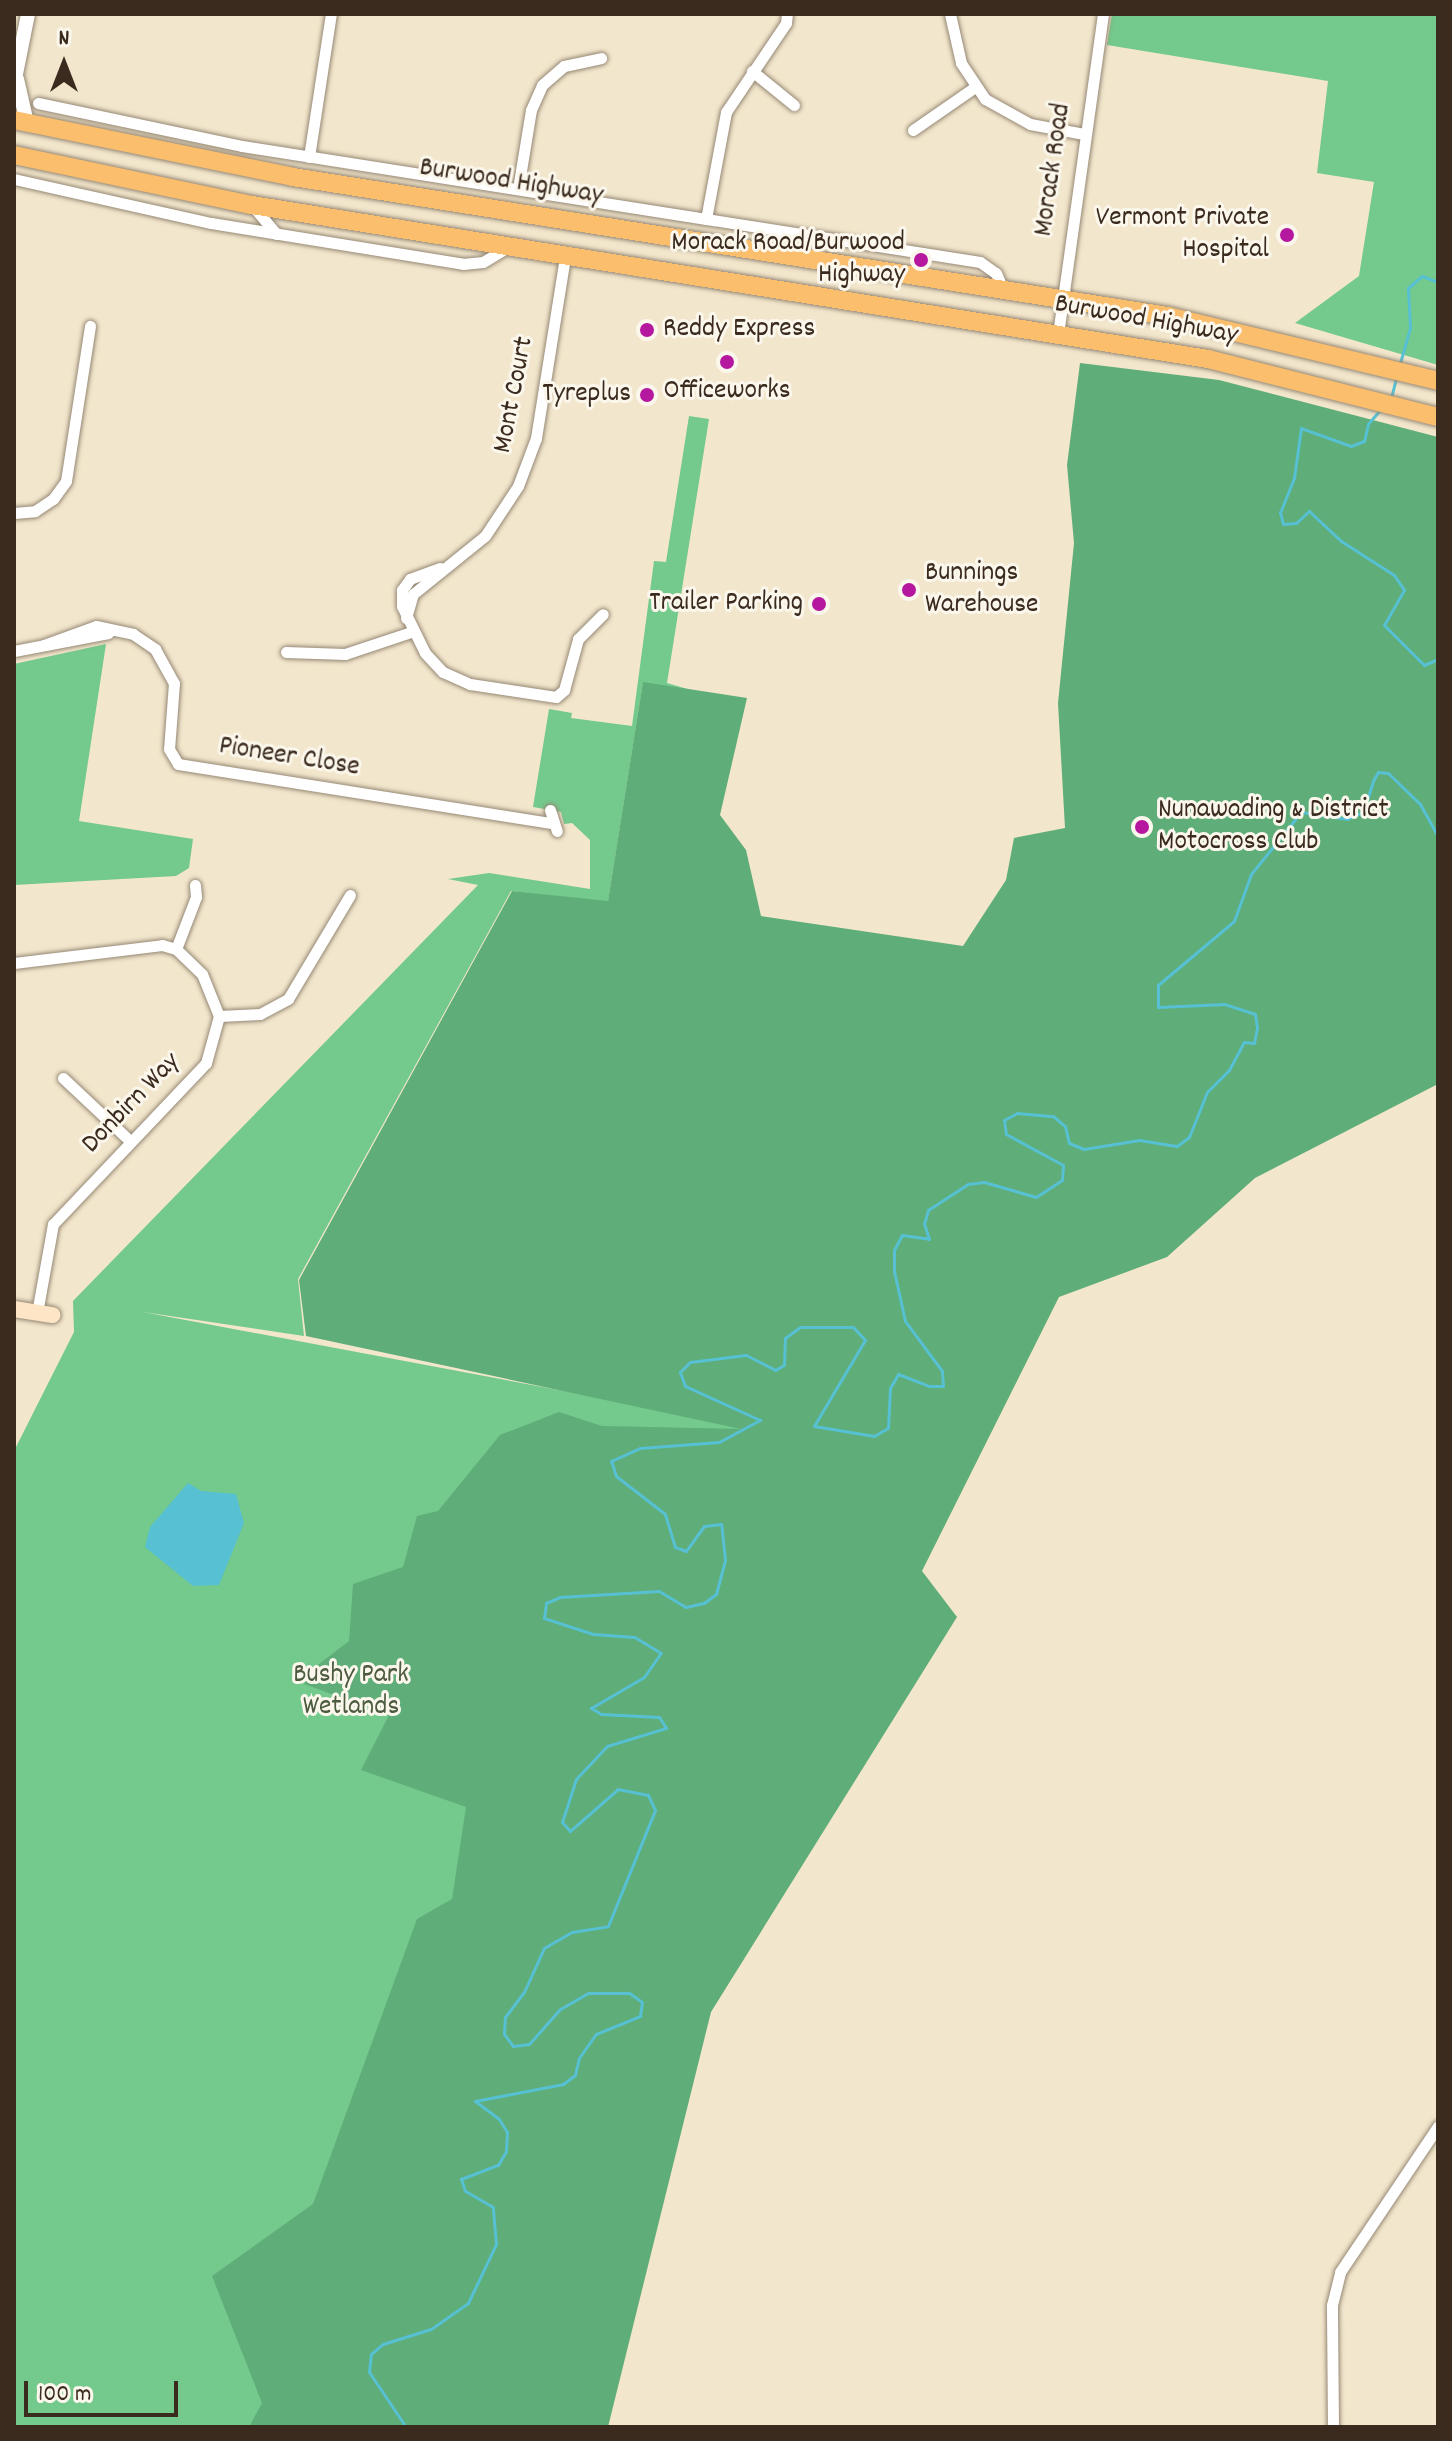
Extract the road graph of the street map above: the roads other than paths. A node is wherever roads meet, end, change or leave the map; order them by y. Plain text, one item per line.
1 (28, 14) edge
2 (331, 14) edge
3 (787, 14) edge
4 (950, 14) edge
5 (1103, 14) edge
6 (601, 58) dead end
7 (752, 71) junction
8 (16, 82) edge
9 (975, 87) junction
10 (38, 103) dead end
11 (794, 105) dead end
12 (66, 110) junction
13 (28, 123) edge
14 (913, 130) dead end
15 (1084, 134) junction
16 (14, 143) edge
17 (23, 157) edge
18 (309, 157) junction
19 (404, 171) junction
20 (14, 179) edge
21 (518, 189) junction
22 (401, 194) junction
23 (252, 205) junction
24 (706, 219) junction
25 (276, 234) junction
26 (509, 247) junction
27 (565, 256) junction
28 (1002, 287) junction
29 (1061, 296) junction
30 (90, 326) dead end
31 (1058, 334) junction
32 (1437, 381) edge
33 (1438, 417) edge
34 (14, 513) edge
35 (603, 614) dead end
36 (411, 632) junction
37 (14, 651) edge
38 (286, 652) dead end
39 (553, 822) dead end
40 (195, 885) dead end
41 (350, 895) dead end
42 (176, 949) junction
43 (14, 963) edge
44 (219, 1016) junction
45 (63, 1078) dead end
46 (130, 1141) junction
47 (14, 1309) edge
48 (45, 1314) joint
49 (1438, 2126) edge
50 (1333, 2427) edge

1 - 8 street
2 - 18 street
3 - 7 street
4 - 9 street
5 - 15 street, Morack Road
6 - 21 street
7 - 11 street
7 - 24 street
8 - 13 street
9 - 14 street
9 - 15 street
10 - 12 street, Burwood Highway
12 - 13 street
12 - 18 street, Burwood Highway
13 - 22 highway, Burwood Highway
15 - 29 street, Morack Road
16 - 17 street
17 - 23 highway, Burwood Highway
18 - 19 street, Burwood Highway
19 - 21 street, Burwood Highway
19 - 22 street
20 - 25 street
21 - 24 street, Burwood Highway
22 - 28 highway, Burwood Highway
23 - 25 street
23 - 26 highway, Burwood Highway
24 - 28 street, Burwood Highway
25 - 26 street
26 - 27 highway, Burwood Highway
27 - 31 highway, Burwood Highway
27 - 36 street, Mont Court
28 - 29 highway, Burwood Highway
29 - 31 street, Morack Road
29 - 32 highway, Burwood Highway
30 - 34 street
31 - 33 highway, Burwood Highway
35 - 36 street, Mont Court
36 - 38 street
37 - 39 street, Pioneer Close
40 - 42 street
41 - 44 street
42 - 43 street
42 - 44 street
44 - 46 street, Donbirn Way
45 - 46 street
46 - 48 street, Donbirn Way
47 - 48 main road
49 - 50 street

